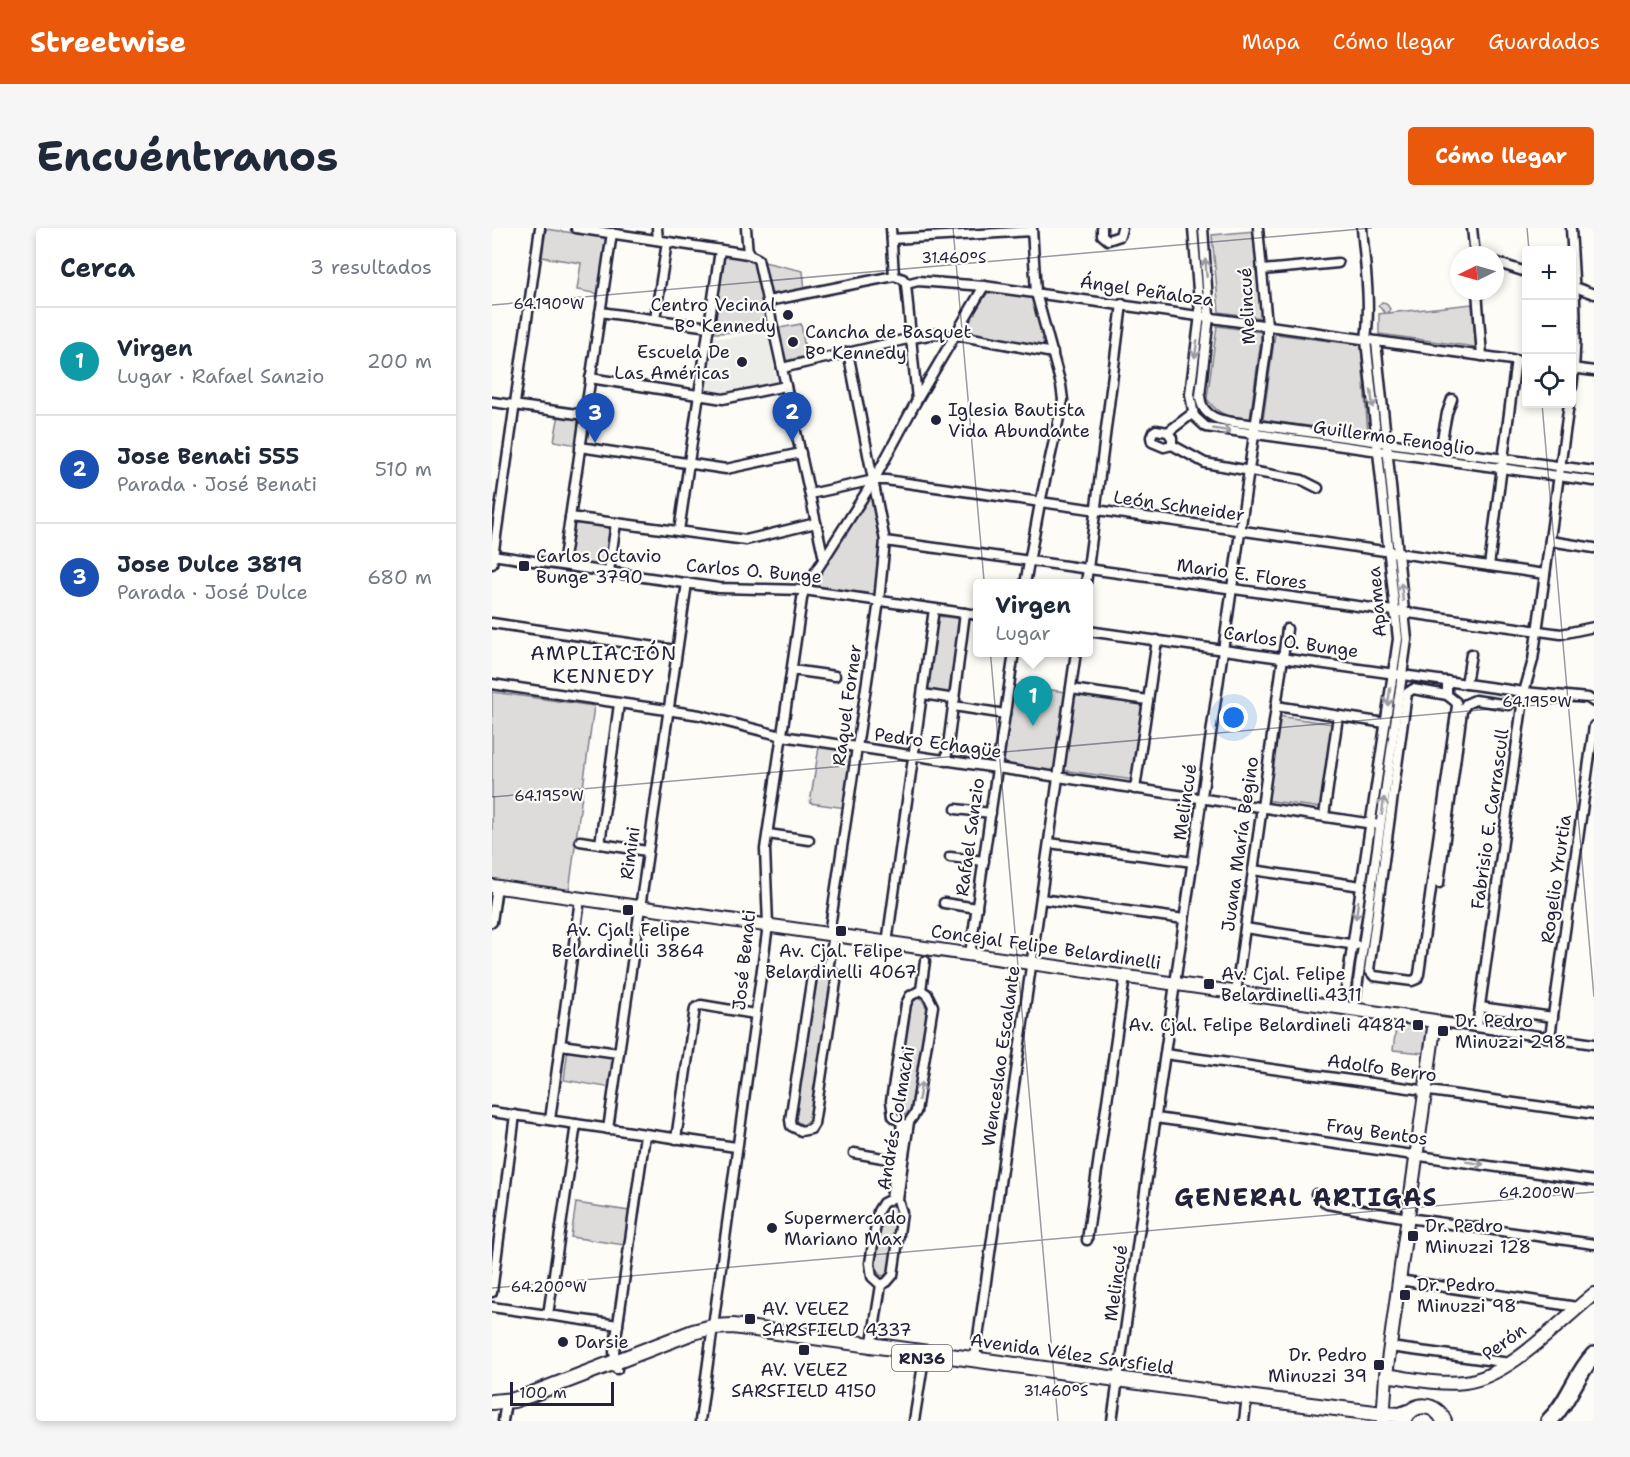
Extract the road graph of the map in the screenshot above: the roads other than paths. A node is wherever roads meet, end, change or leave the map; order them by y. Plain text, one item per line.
1 (540, 228) edge
2 (576, 228) edge
3 (657, 228) edge
4 (746, 228) edge
5 (891, 228) edge
6 (1102, 228) edge
7 (1122, 228) edge
8 (1193, 228) edge
9 (1203, 228) edge
10 (1258, 228) edge
11 (1362, 228) edge
12 (1472, 228) edge
13 (1571, 228) edge
14 (587, 229) edge
15 (1032, 230) edge
16 (612, 233) junction
17 (892, 239) junction
18 (662, 241) junction
19 (1474, 246) edge
20 (1572, 246) edge
21 (720, 250) junction
22 (748, 254) junction
23 (1338, 263) dead end
24 (1504, 265) edge
25 (1262, 270) junction
26 (1522, 270) edge
27 (896, 276) junction
28 (906, 284) junction
29 (984, 286) junction
30 (1576, 288) edge
31 (1036, 293) junction
32 (1594, 294) edge
33 (1479, 300) edge
34 (1573, 300) edge
35 (768, 301) junction
36 (1122, 304) junction
37 (600, 312) junction
38 (1200, 315) junction
39 (1209, 316) junction
40 (655, 319) junction
41 (1267, 325) junction
42 (709, 327) junction
43 (956, 335) junction
44 (912, 338) junction
45 (1366, 340) junction
46 (1376, 342) junction
47 (848, 352) junction
48 (1053, 353) junction
49 (1573, 354) edge
50 (1482, 356) junction
51 (1516, 360) junction
52 (1522, 361) edge
53 (782, 368) junction
54 (1576, 368) edge
55 (1594, 371) edge
56 (590, 378) junction
57 (786, 386) junction
58 (699, 396) junction
59 (1452, 399) dead end
60 (917, 400) junction
61 (492, 402) edge
62 (515, 405) junction
63 (1568, 408) edge
64 (1194, 414) junction
65 (584, 416) junction
66 (1256, 425) junction
67 (1168, 432) junction
68 (1254, 435) junction
69 (1382, 442) junction
70 (1172, 445) junction
71 (580, 447) junction
72 (1440, 450) junction
73 (801, 453) junction
74 (1383, 453) junction
75 (1503, 458) junction
76 (689, 463) junction
77 (1560, 466) junction
78 (1502, 469) junction
79 (1250, 470) junction
80 (1594, 471) edge
81 (1559, 476) junction
82 (874, 480) junction
83 (1594, 481) edge
84 (1318, 488) dead end
85 (810, 494) junction
86 (1040, 503) junction
87 (1094, 511) junction
88 (570, 517) junction
89 (616, 523) junction
90 (816, 524) junction
91 (679, 531) junction
92 (1241, 531) junction
93 (885, 541) junction
94 (1550, 541) junction
95 (1594, 548) edge
96 (1393, 552) junction
97 (492, 558) edge
98 (824, 559) junction
99 (1029, 561) junction
100 (563, 565) junction
101 (1489, 566) junction
102 (1088, 569) junction
103 (609, 571) junction
104 (1545, 574) junction
105 (1026, 579) edge
106 (1087, 579) edge
107 (687, 583) junction
108 (1233, 589) junction
109 (804, 590) junction
110 (879, 601) junction
111 (934, 609) junction
112 (1400, 612) junction
113 (965, 613) junction
114 (973, 614) edge
115 (492, 623) edge
116 (1594, 627) edge
117 (1287, 629) dead end
118 (1537, 631) junction
119 (1093, 632) edge
120 (1157, 640) junction
121 (676, 650) junction
122 (1224, 650) junction
123 (1471, 654) dead end
124 (1013, 657) edge
125 (1075, 657) edge
126 (1283, 658) junction
127 (792, 670) junction
128 (1397, 674) junction
129 (835, 676) dead end
130 (1447, 681) junction
131 (492, 684) edge
132 (1466, 684) junction
133 (1477, 686) junction
134 (1071, 689) junction
135 (1524, 692) junction
136 (923, 694) junction
137 (1447, 695) junction
138 (1148, 700) junction
139 (1475, 700) junction
140 (954, 702) junction
141 (1594, 702) edge
142 (619, 704) junction
143 (1509, 705) dead end
144 (1276, 706) junction
145 (668, 711) junction
146 (1005, 714) junction
147 (1338, 716) junction
148 (1385, 723) junction
149 (1594, 726) edge
150 (782, 736) junction
151 (858, 748) junction
152 (914, 756) junction
153 (946, 761) junction
154 (997, 768) junction
155 (1058, 777) junction
156 (1135, 789) junction
157 (1202, 798) junction
158 (1262, 807) junction
159 (956, 809) dead end
160 (991, 813) junction
161 (1324, 816) junction
162 (1371, 823) junction
163 (1380, 825) junction
164 (768, 834) junction
165 (809, 840) dead end
166 (580, 841) dead end
167 (1048, 843) junction
168 (600, 844) junction
169 (647, 851) junction
170 (950, 857) dead end
171 (984, 861) junction
172 (1193, 862) junction
173 (1253, 870) junction
174 (1439, 883) dead end
175 (1361, 886) junction
176 (495, 887) edge
177 (580, 898) junction
178 (1041, 899) junction
179 (944, 903) dead end
180 (639, 907) junction
181 (977, 908) junction
182 (1184, 919) junction
183 (492, 922) edge
184 (768, 925) junction
185 (1245, 928) junction
186 (832, 935) junction
187 (887, 943) junction
188 (1352, 944) junction
189 (1363, 946) junction
190 (970, 954) junction
191 (925, 961) dead end
192 (1031, 963) junction
193 (828, 969) junction
194 (1125, 976) junction
195 (1176, 984) junction
196 (921, 990) junction
197 (1236, 992) junction
198 (1480, 1007) junction
199 (1348, 1009) junction
200 (755, 1014) junction
201 (1553, 1017) junction
202 (1435, 1021) junction
203 (1477, 1027) junction
204 (1550, 1037) junction
205 (1594, 1044) edge
206 (561, 1045) junction
207 (618, 1053) junction
208 (1165, 1054) junction
209 (1425, 1092) junction
210 (492, 1112) edge
211 (1594, 1114) edge
212 (515, 1115) junction
213 (1156, 1118) junction
214 (550, 1120) junction
215 (906, 1123) junction
216 (576, 1124) junction
217 (608, 1129) junction
218 (645, 1135) junction
219 (676, 1139) junction
220 (736, 1148) junction
221 (855, 1154) dead end
222 (1417, 1154) junction
223 (900, 1161) junction
224 (1594, 1181) edge
225 (1316, 1194) dead end
226 (492, 1198) edge
227 (504, 1200) junction
228 (894, 1200) junction
229 (1408, 1218) junction
230 (1087, 1240) dead end
231 (1594, 1244) edge
232 (1399, 1280) junction
233 (881, 1284) junction
234 (492, 1292) edge
235 (1594, 1294) edge
236 (492, 1307) edge
237 (1577, 1307) junction
238 (548, 1315) junction
239 (618, 1325) junction
240 (712, 1331) junction
241 (1390, 1347) junction
242 (871, 1348) junction
243 (925, 1355) junction
244 (1594, 1355) edge
245 (975, 1358) junction
246 (1511, 1363) junction
247 (616, 1365) junction
248 (1386, 1375) junction
249 (1118, 1382) junction
250 (1246, 1404) junction
251 (498, 1410) edge
252 (1406, 1417) edge
253 (1383, 1418) edge
254 (1445, 1419) edge
255 (700, 1421) edge
256 (914, 1421) edge
257 (1112, 1421) edge
258 (1244, 1421) edge
259 (1362, 1421) edge
260 (1548, 1421) edge

1 - 62 street
2 - 14 street
3 - 18 street
4 - 22 street
5 - 17 street
6 - 7 street
8 - 38 street
39 -> 9 street
10 - 25 street, Melincué
11 - 45 street, Apamea
12 - 19 street
13 - 20 street
14 - 16 street
15 - 17 street
15 - 31 street
16 - 18 street
16 - 37 street
17 - 27 street
18 - 21 street
18 - 40 street
21 - 22 street
21 - 42 street
22 - 35 street
23 - 25 street
24 - 26 street
25 - 41 street, Melincué
27 - 28 street
27 - 35 street
28 - 29 street, Ángel Peñaloza
28 - 44 street
29 - 31 street, Ángel Peñaloza
29 - 43 street
30 - 32 street
31 - 36 street, Ángel Peñaloza
31 - 48 street
33 - 50 street
34 - 49 street
35 - 53 street
36 - 38 street, Ángel Peñaloza
36 - 87 street
37 - 40 street
37 - 56 street
38 - 39 street, Ángel Peñaloza
38 -> 64 street
39 - 41 street, Ángel Peñaloza
39 - 66 street, Guillermo Fenoglio
40 - 42 street
41 - 45 street, Ángel Peñaloza
41 - 66 street, Melincué
42 - 58 street
43 - 44 street
43 - 48 street
43 - 60 street
44 - 47 street
44 - 60 street
45 - 46 street, Ángel Peñaloza
45 -> 69 street, Apamea
46 - 50 street, Ángel Peñaloza
46 - 69 street, Apamea
47 - 53 street
47 - 82 street, Raquel Forner
48 - 86 street
50 - 51 street, Ángel Peñaloza
51 - 52 street, Ángel Peñaloza
51 - 75 street
53 - 57 street
54 - 55 street
56 - 58 street
56 - 65 street
57 - 58 street
57 - 73 street
58 - 76 street
59 - 72 street
60 - 82 street
61 - 62 street
62 - 65 street
62 - 97 street
63 - 77 street, Fabrisio E. Carrascull
64 - 67 street
64 -> 68 street, Guillermo Fenoglio
65 - 71 street
66 - 68 street, Melincué
66 - 69 street, Guillermo Fenoglio
67 - 70 street
67 - 70 street
68 - 74 street, Guillermo Fenoglio
68 - 79 street, Melincué
69 - 72 street, Guillermo Fenoglio
69 - 74 street, Apamea
70 - 79 street
71 - 76 street
71 - 88 street
72 - 75 street, Guillermo Fenoglio
73 - 76 street
73 - 85 street
74 - 78 street, Guillermo Fenoglio
74 - 96 street, Apamea
75 - 77 street, Guillermo Fenoglio
75 - 78 street
76 - 91 street
77 - 80 street, Guillermo Fenoglio
77 - 81 street, Fabrisio E. Carrascull
78 - 81 street, Guillermo Fenoglio
78 - 101 street
79 - 84 street
79 - 92 street, Melincué
81 - 83 street, Guillermo Fenoglio
81 - 94 street, Fabrisio E. Carrascull
82 - 85 street, León Schneider
82 - 86 street, León Schneider
82 - 93 street, Raquel Forner
82 - 98 street
85 - 90 street
86 - 87 street, León Schneider
86 - 99 street
87 - 92 street, León Schneider
87 - 102 street
88 - 89 street
88 - 100 street
89 - 91 street
89 - 103 street
90 - 91 street
90 - 98 street
92 - 96 street, León Schneider
92 - 108 street, Melincué
93 - 99 street, Mario E. Flores
93 - 110 street, Raquel Forner
94 - 95 street
94 - 104 street, Fabrisio E. Carrascull
96 - 101 street, León Schneider
96 - 112 street, Apamea
97 - 100 street, Carlos O. Bunge
98 - 109 street
99 - 102 street, Mario E. Flores
99 - 105 street
100 - 103 street, Carlos O. Bunge
101 - 104 street, León Schneider
102 - 106 street
102 - 108 street, Mario E. Flores
103 - 107 street, Carlos O. Bunge
104 - 118 street, Fabrisio E. Carrascull
107 - 109 street, Carlos O. Bunge
107 - 121 street, Rimini
108 - 112 street, Mario E. Flores
108 - 122 street, Melincué
109 - 110 street, Carlos O. Bunge
109 - 127 street, José Benati
110 - 111 street, Carlos O. Bunge
110 - 151 street, Raquel Forner
111 - 113 street, Carlos O. Bunge
111 - 136 street
112 - 118 street, Mario E. Flores
112 - 128 street, Apamea
113 - 114 street, Carlos O. Bunge
113 - 140 street
115 - 121 street
116 - 118 street, Mario E. Flores
117 - 126 street, Juana María Begino
118 - 135 street, Fabrisio E. Carrascull
119 - 120 street, Carlos O. Bunge
120 - 122 street, Carlos O. Bunge
120 - 138 street
121 - 145 street, Rimini
122 - 126 street, Carlos O. Bunge
122 - 157 street, Melincué
123 - 132 street
124 - 146 street, Rafael Sanzio
125 - 134 street, Wenceslao Escalante
126 - 128 street, Carlos O. Bunge
126 - 144 street, Juana María Begino
127 - 129 street
127 - 150 street, José Benati
128 - 130 street, Carlos O. Bunge
128 -> 148 street, Apamea
163 -> 128 street, Apamea
130 - 132 street, Carlos O. Bunge
130 - 137 street
131 - 142 street, Pedro Echagüe
132 - 133 street, Carlos O. Bunge
133 - 135 street, Carlos O. Bunge
133 - 139 street
134 - 138 street
134 - 155 street, Wenceslao Escalante
135 - 141 street, Carlos O. Bunge
135 - 198 street, Fabrisio E. Carrascull
136 - 140 street
136 - 152 street
137 - 137 street
138 - 156 street
139 - 143 street
139 - 174 street
140 - 146 street
140 - 153 street
142 - 145 street, Pedro Echagüe
142 - 168 street
144 - 147 street
144 - 158 street, Juana María Begino
145 - 150 street, Pedro Echagüe
145 - 169 street, Rimini
146 - 154 street, Rafael Sanzio
147 - 148 street
147 - 161 street
148 - 162 street, Apamea
149 - 201 street, Rogelio Yrurtia
150 - 151 street, Pedro Echagüe
150 - 164 street, José Benati
151 - 152 street, Pedro Echagüe
151 - 186 street, Raquel Forner
152 - 153 street, Pedro Echagüe
152 - 187 street
153 - 154 street, Pedro Echagüe
154 - 155 street, Pedro Echagüe
154 - 160 street, Rafael Sanzio
155 - 156 street, Pedro Echagüe
155 - 167 street, Wenceslao Escalante
156 - 157 street, Pedro Echagüe
157 - 158 street, Pedro Echagüe
157 - 172 street, Melincué
158 - 161 street, Pedro Echagüe
158 - 173 street, Juana María Begino
159 - 160 street
160 - 171 street, Rafael Sanzio
161 - 162 street, Pedro Echagüe
162 - 163 street, Pedro Echagüe
162 - 175 street, Apamea
163 - 189 street, Apamea
164 - 165 street
164 - 184 street, José Benati
166 - 168 street
167 - 172 street
167 - 178 street, Wenceslao Escalante
168 - 169 street
169 - 180 street, Rimini
170 - 171 street
171 - 181 street, Rafael Sanzio
172 - 182 street, Melincué
173 - 175 street
173 - 185 street, Juana María Begino
175 -> 188 street, Apamea
176 - 177 main road, Concejal Felipe Belardinelli
176 - 183 street
177 - 180 main road, Concejal Felipe Belardinelli
177 - 206 street
178 - 182 street
178 - 192 street, Wenceslao Escalante
179 - 181 street
180 - 184 main road, Concejal Felipe Belardinelli
180 - 207 street, Rimini
181 - 190 street, Rafael Sanzio
182 - 195 street, Melincué
184 - 186 main road, Concejal Felipe Belardinelli
184 - 200 street, José Benati
185 - 188 street
185 - 197 street, Juana María Begino
186 - 187 main road, Concejal Felipe Belardinelli
186 - 193 street, Raquel Forner
187 - 190 main road, Concejal Felipe Belardinelli
188 - 189 street
188 - 199 street, Apamea
189 - 199 street, Apamea
190 - 192 main road, Concejal Felipe Belardinelli
191 - 196 street, Andrés Colmachi
192 - 194 main road, Concejal Felipe Belardinelli
192 - 245 street, Wenceslao Escalante
193 - 193 street
194 - 195 main road, Concejal Felipe Belardinelli
194 - 230 street
195 - 197 main road, Concejal Felipe Belardinelli
195 - 208 street, Melincué
215 -> 196 street, Andrés Colmachi
196 - 215 street, Andrés Colmachi
197 - 199 main road, Concejal Felipe Belardinelli
198 - 201 street
198 - 203 street, Fabrisio E. Carrascull
199 - 202 main road, Concejal Felipe Belardinelli
200 - 219 street
200 - 220 street, José Benati
201 - 204 street, Rogelio Yrurtia
202 - 203 street, Concejal Felipe Belardinelli
202 - 209 main road
203 - 204 street, Concejal Felipe Belardinelli
204 - 205 street, Concejal Felipe Belardinelli
206 - 207 street
206 - 214 street
207 - 217 street, Rimini
208 - 209 street, Adolfo Berro
208 - 213 street, Melincué
209 - 211 street, Adolfo Berro
209 - 222 main road
210 - 212 street
212 - 214 street
212 - 227 street
213 - 222 street, Fray Bentos
213 - 249 street, Melincué
214 - 216 street
215 - 223 street, Andrés Colmachi
216 - 217 street
216 - 238 street
217 - 218 street
218 - 219 street
218 - 239 street
219 - 220 street
220 - 240 street, José Benati
221 - 223 street
222 -> 224 street, Fray Bentos
222 - 229 main road
223 - 228 street, Andrés Colmachi
225 - 229 street
226 - 227 street
227 - 234 street
228 - 233 street, Andrés Colmachi
228 - 233 street, Andrés Colmachi
229 - 231 street
229 - 232 main road
232 - 237 street
232 - 241 main road
233 - 242 street, Andrés Colmachi
235 - 237 main road, Perón
236 - 238 street
237 - 246 main road, Perón
238 - 239 street
239 - 247 street
240 - 242 main road, Avenida Vélez Sarsfield / RN36
240 - 247 main road, Avenida Vélez Sarsfield / RN36
240 - 255 street, José Benati
241 - 246 street
241 - 248 main road
242 - 243 main road, Avenida Vélez Sarsfield / RN36
243 - 245 main road, Avenida Vélez Sarsfield / RN36
243 - 249 main road, Avenida Vélez Sarsfield / RN36
243 - 256 street
244 - 260 highway
245 - 249 main road, Avenida Vélez Sarsfield / RN36
246 - 248 main road, Perón
247 - 251 main road, Avenida Vélez Sarsfield / RN36
248 - 253 main road
249 - 250 main road, Avenida Vélez Sarsfield / RN36
249 - 253 main road, Avenida Vélez Sarsfield / RN36
249 - 257 street, Melincué
250 - 258 street
250 - 259 main road, Avenida Vélez Sarsfield / RN36
252 - 253 main road, Avenida Vélez Sarsfield / RN36
252 - 254 main road, RN36

